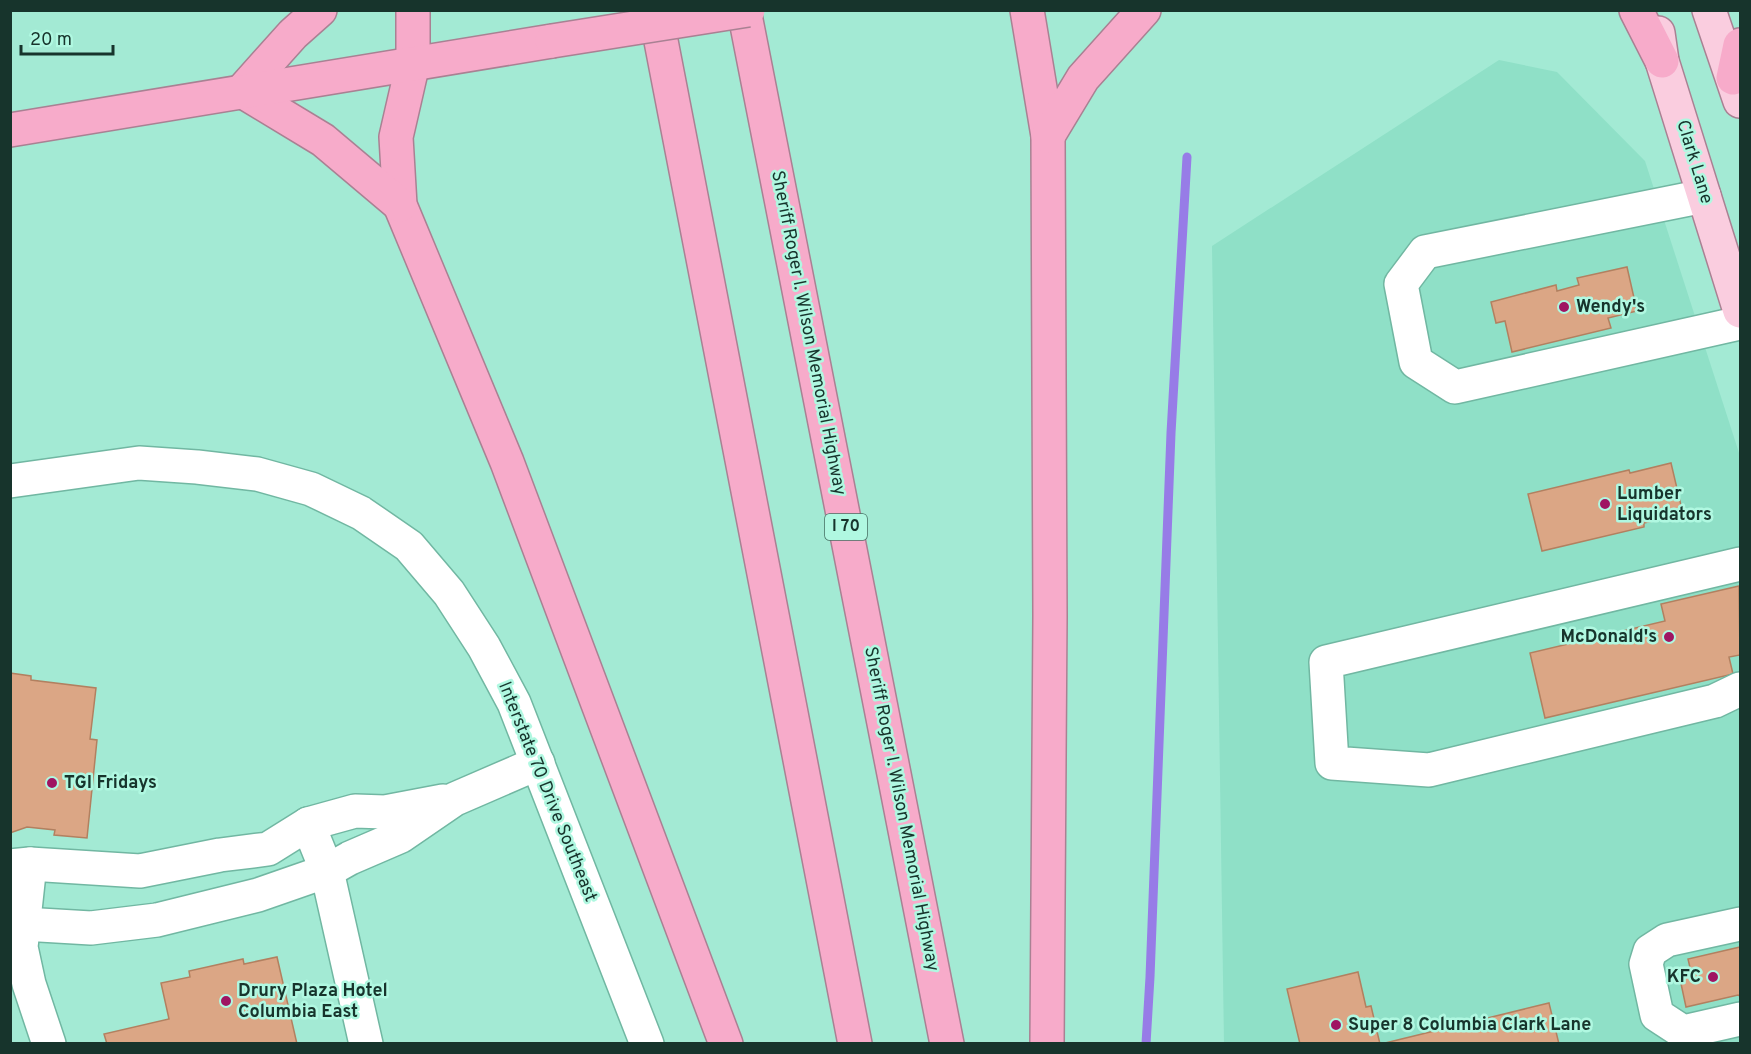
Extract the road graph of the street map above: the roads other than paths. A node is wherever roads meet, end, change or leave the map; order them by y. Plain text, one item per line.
1 (320, 10) edge
2 (413, 10) edge
3 (655, 10) edge
4 (746, 10) edge
5 (1027, 10) edge
6 (1144, 10) edge
7 (1636, 10) edge
8 (1654, 10) edge
9 (1709, 10) edge
10 (1740, 45) edge
11 (1662, 61) junction
12 (413, 63) junction
13 (1737, 90) edge
14 (242, 91) junction
15 (10, 130) edge
16 (1048, 136) junction
17 (1704, 196) junction
18 (400, 205) junction
19 (1740, 311) edge
20 (1740, 324) edge
21 (10, 481) edge
22 (1740, 564) edge
23 (1740, 689) edge
24 (538, 763) junction
25 (455, 799) junction
26 (309, 824) junction
27 (220, 855) junction
28 (20, 865) edge
29 (327, 871) junction
30 (140, 872) junction
31 (215, 906) junction
32 (130, 923) junction
33 (23, 924) junction
34 (1740, 924) edge
35 (1740, 1019) edge
36 (49, 1044) edge
37 (366, 1044) edge
38 (647, 1044) edge
39 (726, 1044) edge
40 (855, 1044) edge
41 (947, 1044) edge
42 (1047, 1044) edge

1 - 14 highway
2 - 12 highway
3 - 40 highway
4 - 12 highway, bridge
4 - 41 highway, Sheriff Roger I. Wilson Memorial Highway / I 70
5 - 16 highway
6 - 16 highway
7 - 11 highway
8 - 11 main road, Clark Lane
9 - 13 main road
10 - 13 highway
11 - 17 main road, Clark Lane
12 - 14 highway
12 - 18 highway
14 - 15 highway
14 - 18 highway
16 - 42 highway
17 - 19 main road, Clark Lane
17 - 20 street
18 - 39 highway
21 - 24 street, Interstate 70 Drive Southeast
22 - 23 street
24 - 25 street
24 - 38 street, Interstate 70 Drive Southeast
25 - 26 street
25 - 29 street
26 - 27 street
26 - 29 street
27 - 30 street
27 - 31 street
28 - 30 street
28 - 33 street
29 - 31 street
29 - 37 street
30 - 32 street
31 - 32 street
32 - 33 street
33 - 36 street
34 - 35 street

